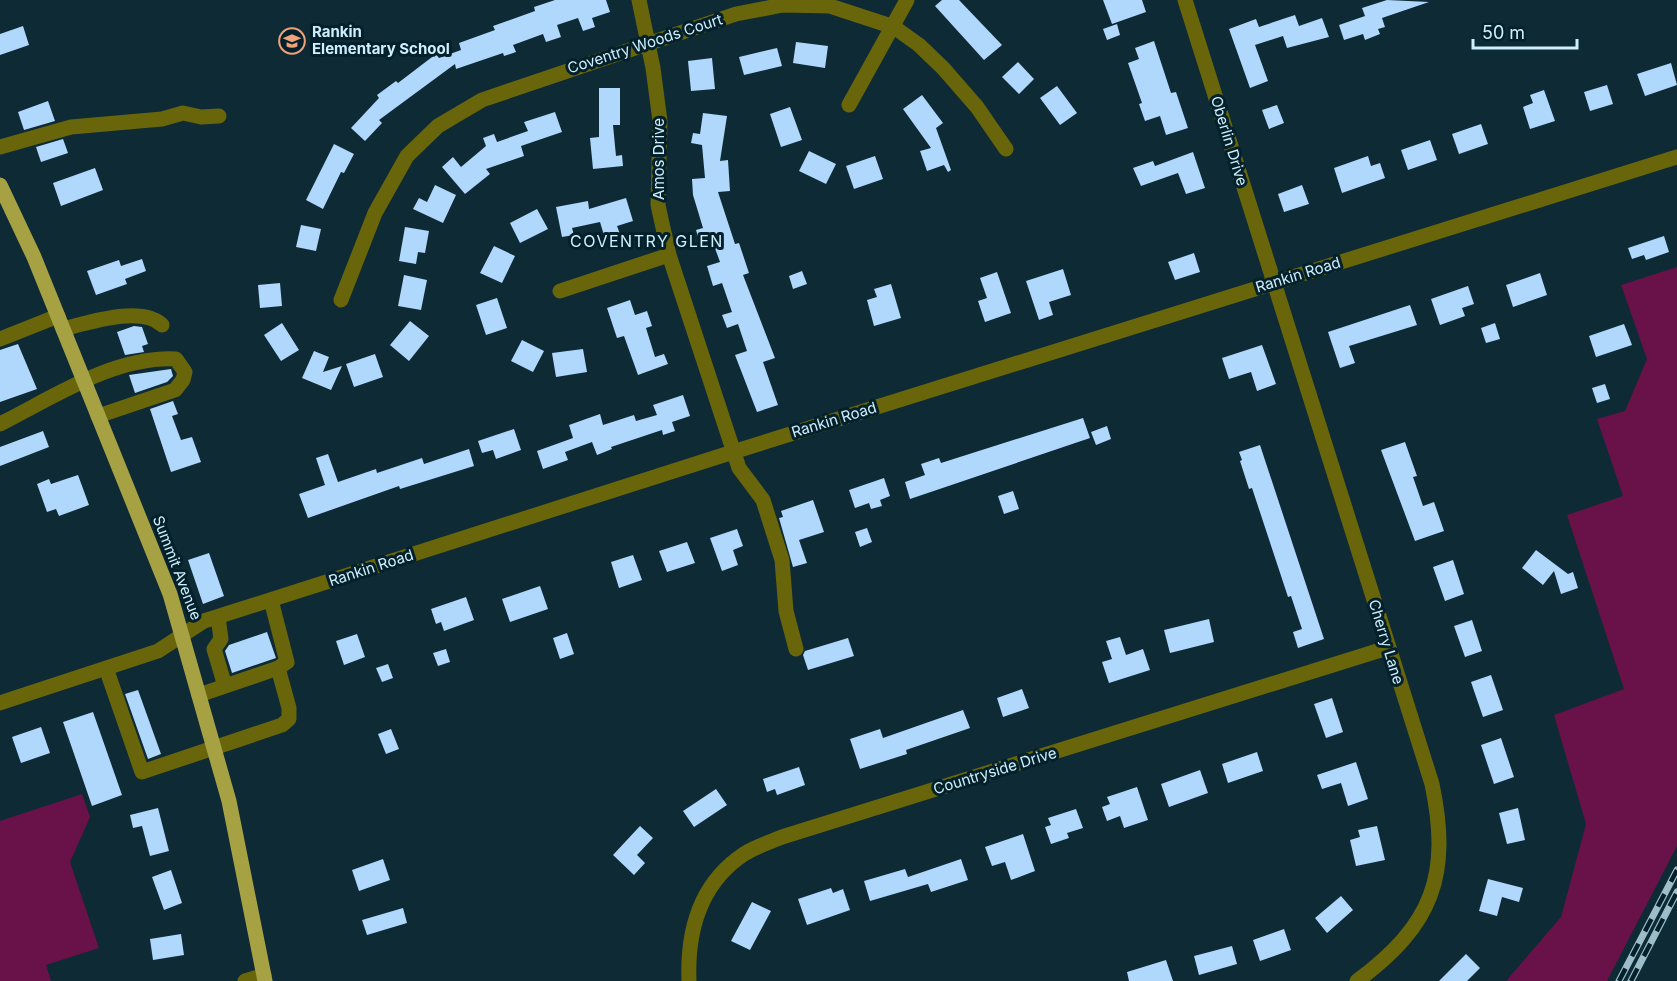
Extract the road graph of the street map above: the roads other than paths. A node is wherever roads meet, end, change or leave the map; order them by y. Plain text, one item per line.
1 (639, 0) edge
2 (907, 0) edge
3 (1190, 1) edge
4 (894, 27) junction
5 (649, 44) junction
6 (849, 105) dead end
7 (219, 116) dead end
8 (0, 147) edge
9 (1006, 149) dead end
10 (1677, 157) edge
11 (0, 185) edge
12 (669, 255) junction
13 (1273, 282) junction
14 (560, 291) dead end
15 (341, 300) dead end
16 (61, 322) junction
17 (162, 325) dead end
18 (0, 339) edge
19 (85, 382) junction
20 (98, 416) junction
21 (0, 424) edge
22 (733, 452) junction
23 (271, 600) junction
24 (218, 617) junction
25 (183, 633) junction
26 (1388, 648) junction
27 (796, 649) dead end
28 (106, 668) junction
29 (278, 668) junction
30 (225, 686) junction
31 (199, 695) junction
32 (0, 703) edge
33 (214, 747) junction
34 (264, 978) edge
35 (245, 981) edge
36 (689, 981) edge
37 (1358, 981) edge

1 - 5 street, Amos Drive
2 - 4 street
3 - 13 street, Oberlin Drive
4 - 5 street, Coventry Woods Court
4 - 6 street
4 - 9 street, Coventry Woods Court
5 - 12 street, Amos Drive
5 - 15 street, Coventry Woods Court
7 - 8 street
10 - 13 street, Rankin Road
11 - 16 main road, Summit Avenue
12 - 14 street
12 - 22 street, Amos Drive
13 - 22 street, Rankin Road
13 - 26 street, Cherry Lane
16 - 17 street
16 - 18 street
16 - 19 main road, Summit Avenue
19 - 20 main road, Summit Avenue
19 - 20 street
19 - 21 street
20 - 25 main road, Summit Avenue
22 - 23 street, Rankin Road
22 - 27 street, Amos Drive
23 - 24 street, Rankin Road
23 - 29 street
24 - 25 street, Rankin Road
24 - 30 street
25 - 28 street, Rankin Road
25 - 31 main road, Summit Avenue
26 - 36 street, Countryside Drive
26 - 37 street, Cherry Lane
28 - 32 street, Rankin Road
28 - 33 street
29 - 30 street
29 - 33 street
30 - 31 street
31 - 33 main road, Summit Avenue
33 - 34 main road, Summit Avenue
34 - 35 street

